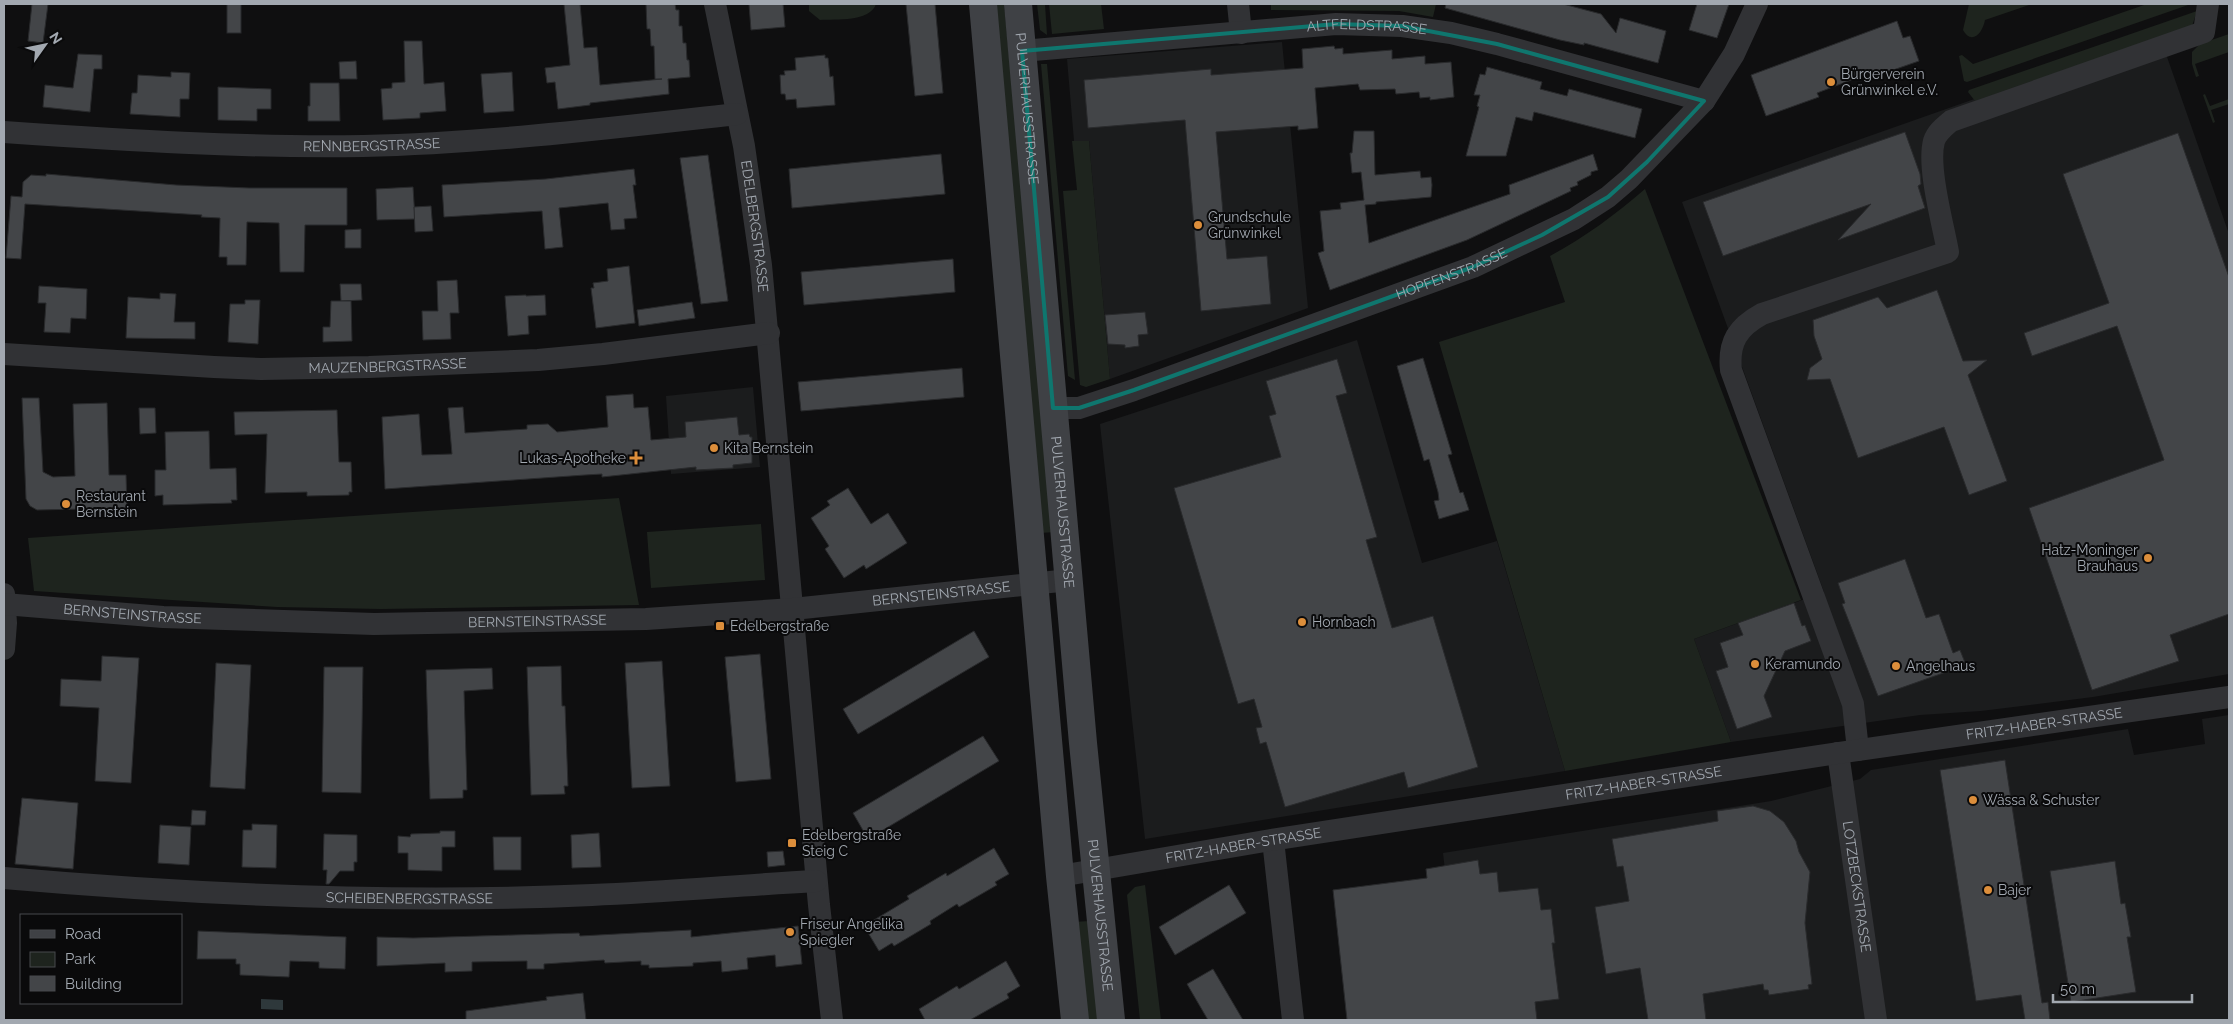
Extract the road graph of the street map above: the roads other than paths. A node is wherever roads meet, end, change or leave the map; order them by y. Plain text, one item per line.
1 (714, 4) edge
2 (983, 4) edge
3 (1018, 4) edge
4 (1238, 4) edge
5 (1758, 4) edge
6 (2208, 4) edge
7 (1240, 32) junction
8 (1022, 51) junction
9 (1704, 101) junction
10 (737, 114) junction
11 (4, 132) edge
12 (768, 333) junction
13 (4, 354) edge
14 (1053, 408) junction
15 (1069, 580) junction
16 (1034, 583) junction
17 (4, 601) edge
18 (793, 608) junction
19 (4, 649) edge
20 (2229, 697) edge
21 (1848, 751) junction
22 (1273, 840) junction
23 (1095, 871) junction
24 (1060, 876) junction
25 (4, 878) edge
26 (816, 881) junction
27 (832, 1020) edge
28 (1075, 1020) edge
29 (1111, 1020) edge
30 (1293, 1020) edge
31 (1876, 1020) edge

1 - 10 street, EDELBERGSTRASSE
2 - 16 main road
3 - 8 main road, PULVERHAUSSTRASSE
4 - 7 street
5 - 9 street, HOPFENSTRASSE
6 - 21 street, LOTZBECKSTRASSE
7 - 8 street, ALTFELDSTRASSE
7 - 9 street, ALTFELDSTRASSE
8 - 14 main road, PULVERHAUSSTRASSE
9 - 14 street, HOPFENSTRASSE
10 - 11 street, RENNBERGSTRASSE
10 - 12 street, EDELBERGSTRASSE
12 - 13 street, MAUZENBERGSTRASSE
12 - 18 street, EDELBERGSTRASSE
14 - 15 main road, PULVERHAUSSTRASSE
15 - 16 street, BERNSTEINSTRASSE
15 - 23 main road, PULVERHAUSSTRASSE
16 - 18 street, BERNSTEINSTRASSE
16 - 24 main road
17 - 18 street, BERNSTEINSTRASSE
17 - 19 street
18 - 26 street, EDELBERGSTRASSE
20 - 21 street, FRITZ-HABER-STRASSE
21 - 22 street, FRITZ-HABER-STRASSE
21 - 31 street, LOTZBECKSTRASSE
22 - 23 street, FRITZ-HABER-STRASSE
22 - 30 street
23 - 24 street, FRITZ-HABER-STRASSE
23 - 29 main road, PULVERHAUSSTRASSE
24 - 28 main road
25 - 26 street, SCHEIBENBERGSTRASSE
26 - 27 street, EDELBERGSTRASSE

